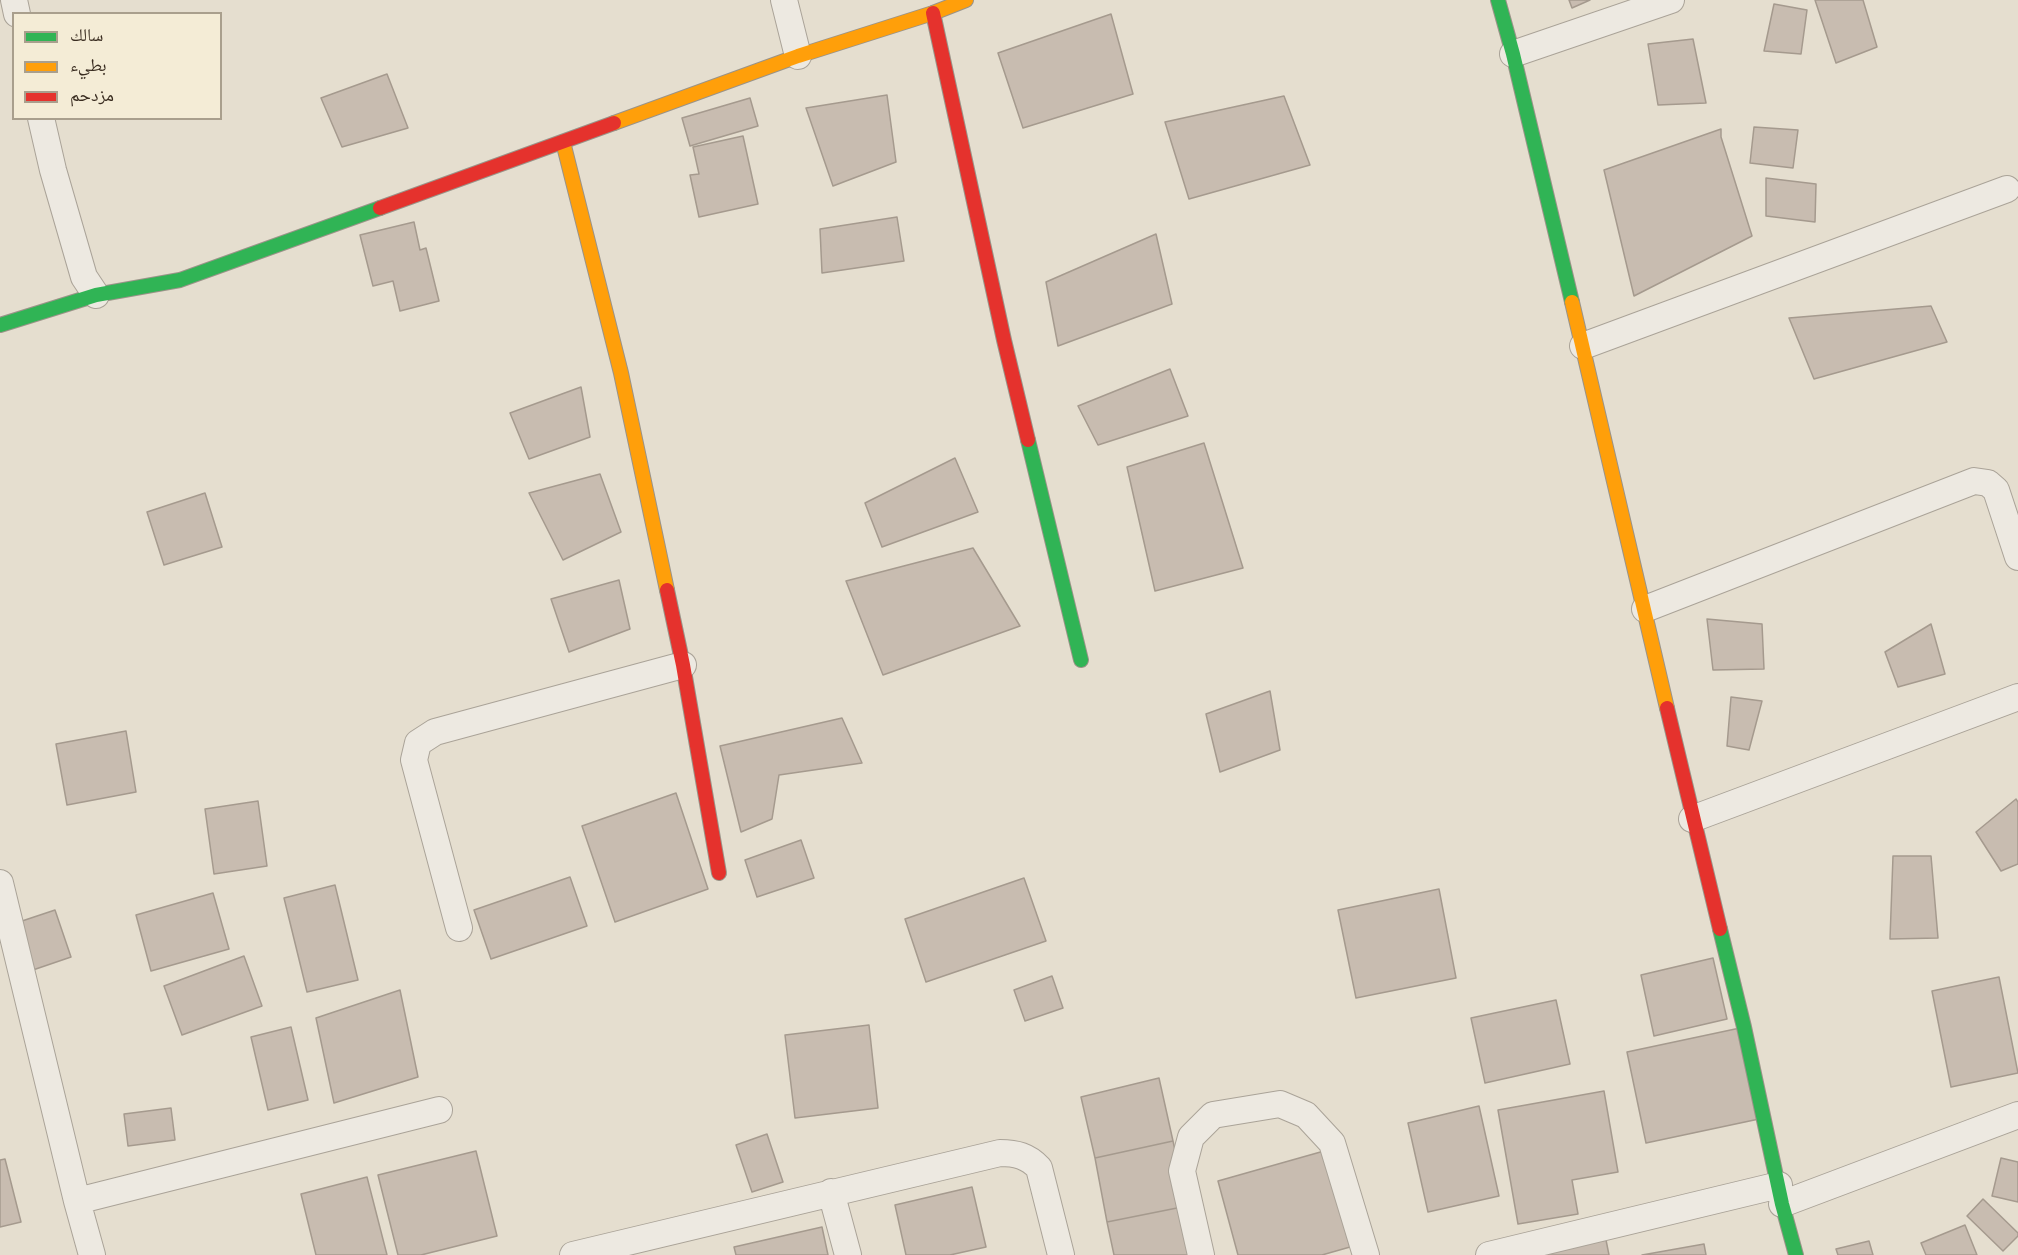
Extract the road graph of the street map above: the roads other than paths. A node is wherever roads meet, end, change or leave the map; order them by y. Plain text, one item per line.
1 (784, 0) edge
2 (966, 0) edge
3 (1498, 0) edge
4 (1671, 0) edge
5 (933, 13) junction
6 (1513, 54) junction
7 (798, 56) junction
8 (41, 120) edge
9 (563, 142) junction
10 (2007, 189) dead end
11 (96, 295) junction
12 (0, 325) edge
13 (1583, 346) junction
14 (2018, 556) edge
15 (1645, 609) junction
16 (1081, 660) dead end
17 (683, 665) junction
18 (2018, 697) edge
19 (1692, 819) junction
20 (719, 873) dead end
21 (0, 882) edge
22 (459, 928) dead end
23 (439, 1110) dead end
24 (2018, 1115) edge
25 (831, 1192) junction
26 (1781, 1195) junction
27 (77, 1201) junction
28 (92, 1255) edge
29 (573, 1255) edge
30 (849, 1255) edge
31 (1061, 1255) edge
32 (1201, 1255) edge
33 (1366, 1255) edge
34 (1489, 1255) edge
35 (1796, 1255) edge

1 - 7 street
2 - 5 street
3 - 6 street
4 - 6 street
5 - 7 street
5 - 16 street
6 - 13 street
7 - 9 street
8 - 11 street
9 - 11 street
9 - 17 street
10 - 13 street
11 - 12 street
13 - 15 street
14 - 15 street
15 - 19 street
17 - 20 street
17 - 22 street
18 - 19 street
19 - 26 street
21 - 27 street
23 - 27 street
24 - 26 street
25 - 29 street
25 - 30 street
25 - 31 street
26 - 34 street
26 - 35 street
27 - 28 street
32 - 33 street

